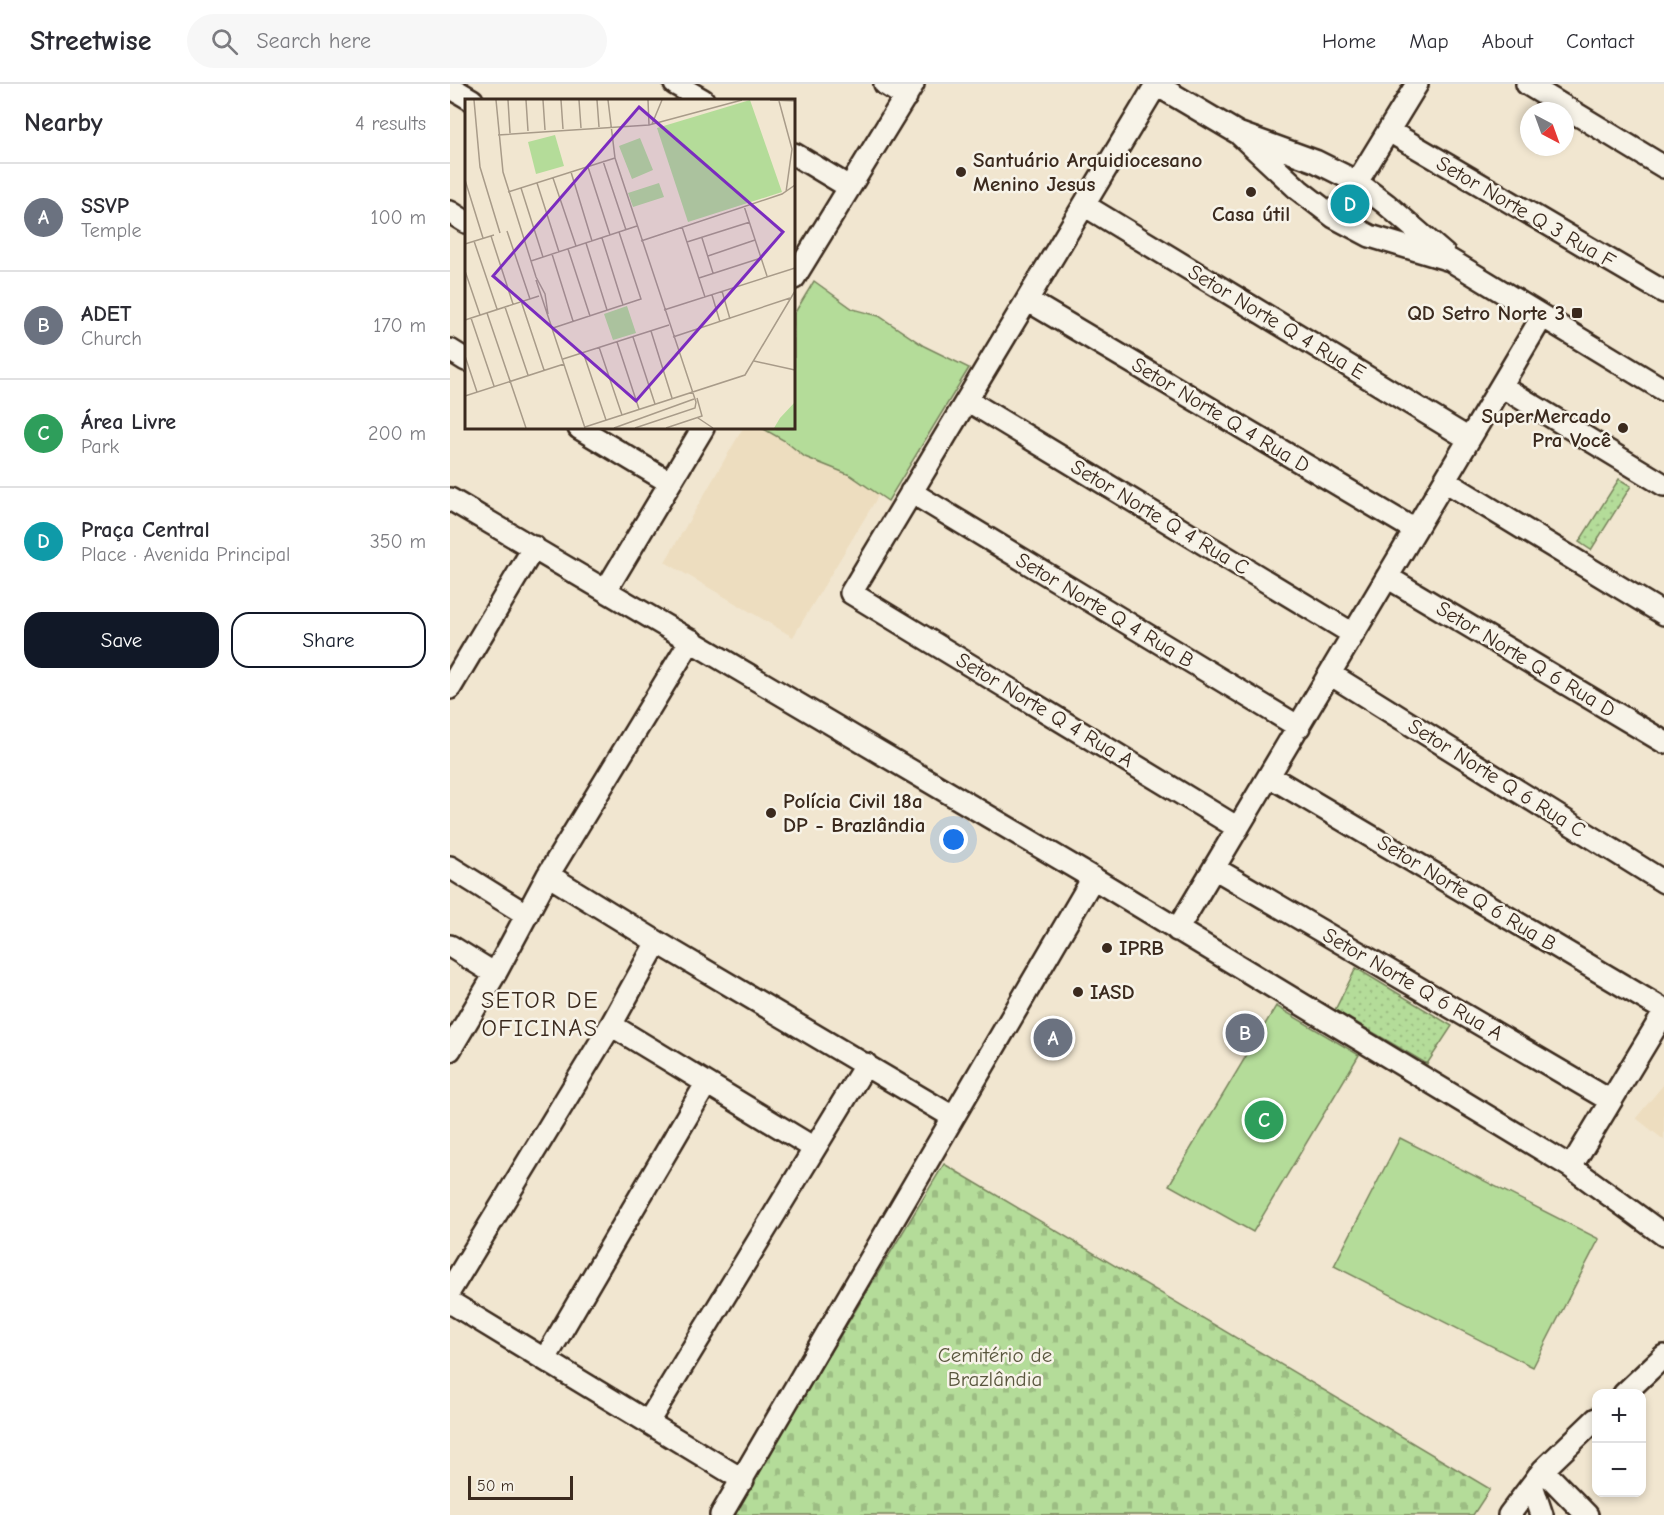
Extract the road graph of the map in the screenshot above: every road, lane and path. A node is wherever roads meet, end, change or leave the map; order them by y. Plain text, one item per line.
1 (675, 84) edge
2 (885, 84) edge
3 (1156, 84) edge
4 (1417, 84) edge
5 (1527, 84) edge
6 (450, 87) edge
7 (910, 90) edge
8 (470, 99) edge
9 (701, 99) edge
10 (1389, 131) junction
11 (1238, 134) junction
12 (795, 155) edge
13 (1315, 161) junction
14 (1664, 167) edge
15 (1357, 182) junction
16 (849, 187) junction
17 (1299, 190) junction
18 (1386, 204) junction
19 (1084, 205) junction
20 (450, 212) edge
21 (465, 221) edge
22 (1370, 236) junction
23 (1450, 260) junction
24 (795, 276) edge
25 (1664, 292) edge
26 (1027, 300) junction
27 (1542, 317) junction
28 (450, 350) edge
29 (465, 359) edge
30 (1501, 386) junction
31 (1664, 390) edge
32 (967, 400) junction
33 (581, 429) edge
34 (702, 429) edge
35 (1469, 439) junction
36 (1444, 481) junction
37 (669, 482) junction
38 (1664, 485) edge
39 (911, 492) junction
40 (450, 498) edge
41 (1415, 530) junction
42 (534, 548) junction
43 (1387, 577) junction
44 (606, 590) junction
45 (1664, 614) edge
46 (1353, 634) junction
47 (691, 640) junction
48 (1330, 674) junction
49 (450, 688) edge
50 (1299, 727) junction
51 (1664, 742) edge
52 (1269, 776) junction
53 (1238, 828) junction
54 (450, 867) edge
55 (1214, 868) junction
56 (548, 875) junction
57 (1093, 878) junction
58 (1664, 882) edge
59 (527, 915) junction
60 (1178, 930) junction
61 (657, 942) junction
62 (450, 946) edge
63 (495, 974) junction
64 (1664, 1011) edge
65 (611, 1025) junction
66 (450, 1050) edge
67 (866, 1064) junction
68 (706, 1084) junction
69 (1611, 1101) junction
70 (953, 1117) junction
71 (814, 1148) junction
72 (1571, 1167) junction
73 (1664, 1235) edge
74 (450, 1290) edge
75 (450, 1302) edge
76 (1664, 1356) edge
77 (545, 1359) junction
78 (1629, 1389) edge
79 (648, 1422) junction
80 (1592, 1423) edge
81 (1543, 1470) junction
82 (743, 1480) junction
83 (721, 1515) edge
84 (1509, 1515) edge
85 (1542, 1515) edge
86 (1587, 1515) edge

1 - 9 street
2 - 7 street
3 - 11 street
3 - 19 street
4 - 10 street
5 - 14 street
6 - 8 street
7 - 16 street
10 - 15 street
10 - 25 street, Setor Norte Q 3 Rua F
11 - 13 street
11 - 17 street
12 - 16 street
13 - 15 street
13 - 17 street
15 - 18 street
16 - 24 street
17 - 22 street
18 - 22 street
18 - 23 street
19 - 26 street
19 - 35 street, Setor Norte Q 4 Rua E
20 - 21 street
22 - 23 street
23 - 27 street
26 - 32 street
26 - 41 street, Setor Norte Q 4 Rua D
27 - 30 street
27 - 31 street
28 - 29 street
30 - 35 street
30 - 38 street
32 - 39 street
32 - 46 street, Setor Norte Q 4 Rua C
33 - 37 street
34 - 37 street
35 - 36 street
36 - 41 street
36 - 45 street
37 - 44 street
39 - 50 street, Setor Norte Q 4 Rua B
39 - 53 street, Setor Norte Q 4 Rua A
40 - 42 street
41 - 43 street
42 - 44 street
42 - 49 street
43 - 46 street
43 - 51 street, Setor Norte Q 6 Rua D
44 - 47 street
46 - 48 street
47 - 56 street
47 - 57 street
48 - 50 street
48 - 58 street, Setor Norte Q 6 Rua C
50 - 52 street
52 - 53 street
52 - 64 street, Setor Norte Q 6 Rua B
53 - 55 street
54 - 59 street
55 - 60 street
55 - 69 street, Setor Norte Q 6 Rua A
56 - 59 street
56 - 61 street
57 - 60 street
57 - 70 street
59 - 63 street
60 - 72 street
61 - 65 street
61 - 67 street
62 - 63 street
63 - 66 street
64 - 69 street
65 - 68 street
65 - 74 street
67 - 70 street
67 - 71 street
68 - 71 street
68 - 77 street
69 - 72 street
70 - 82 street
71 - 79 street
72 - 73 street
75 - 77 street
76 - 78 street
77 - 79 street
79 - 82 street
80 - 81 street
81 - 84 street
81 - 85 street
81 - 86 street
82 - 83 street

